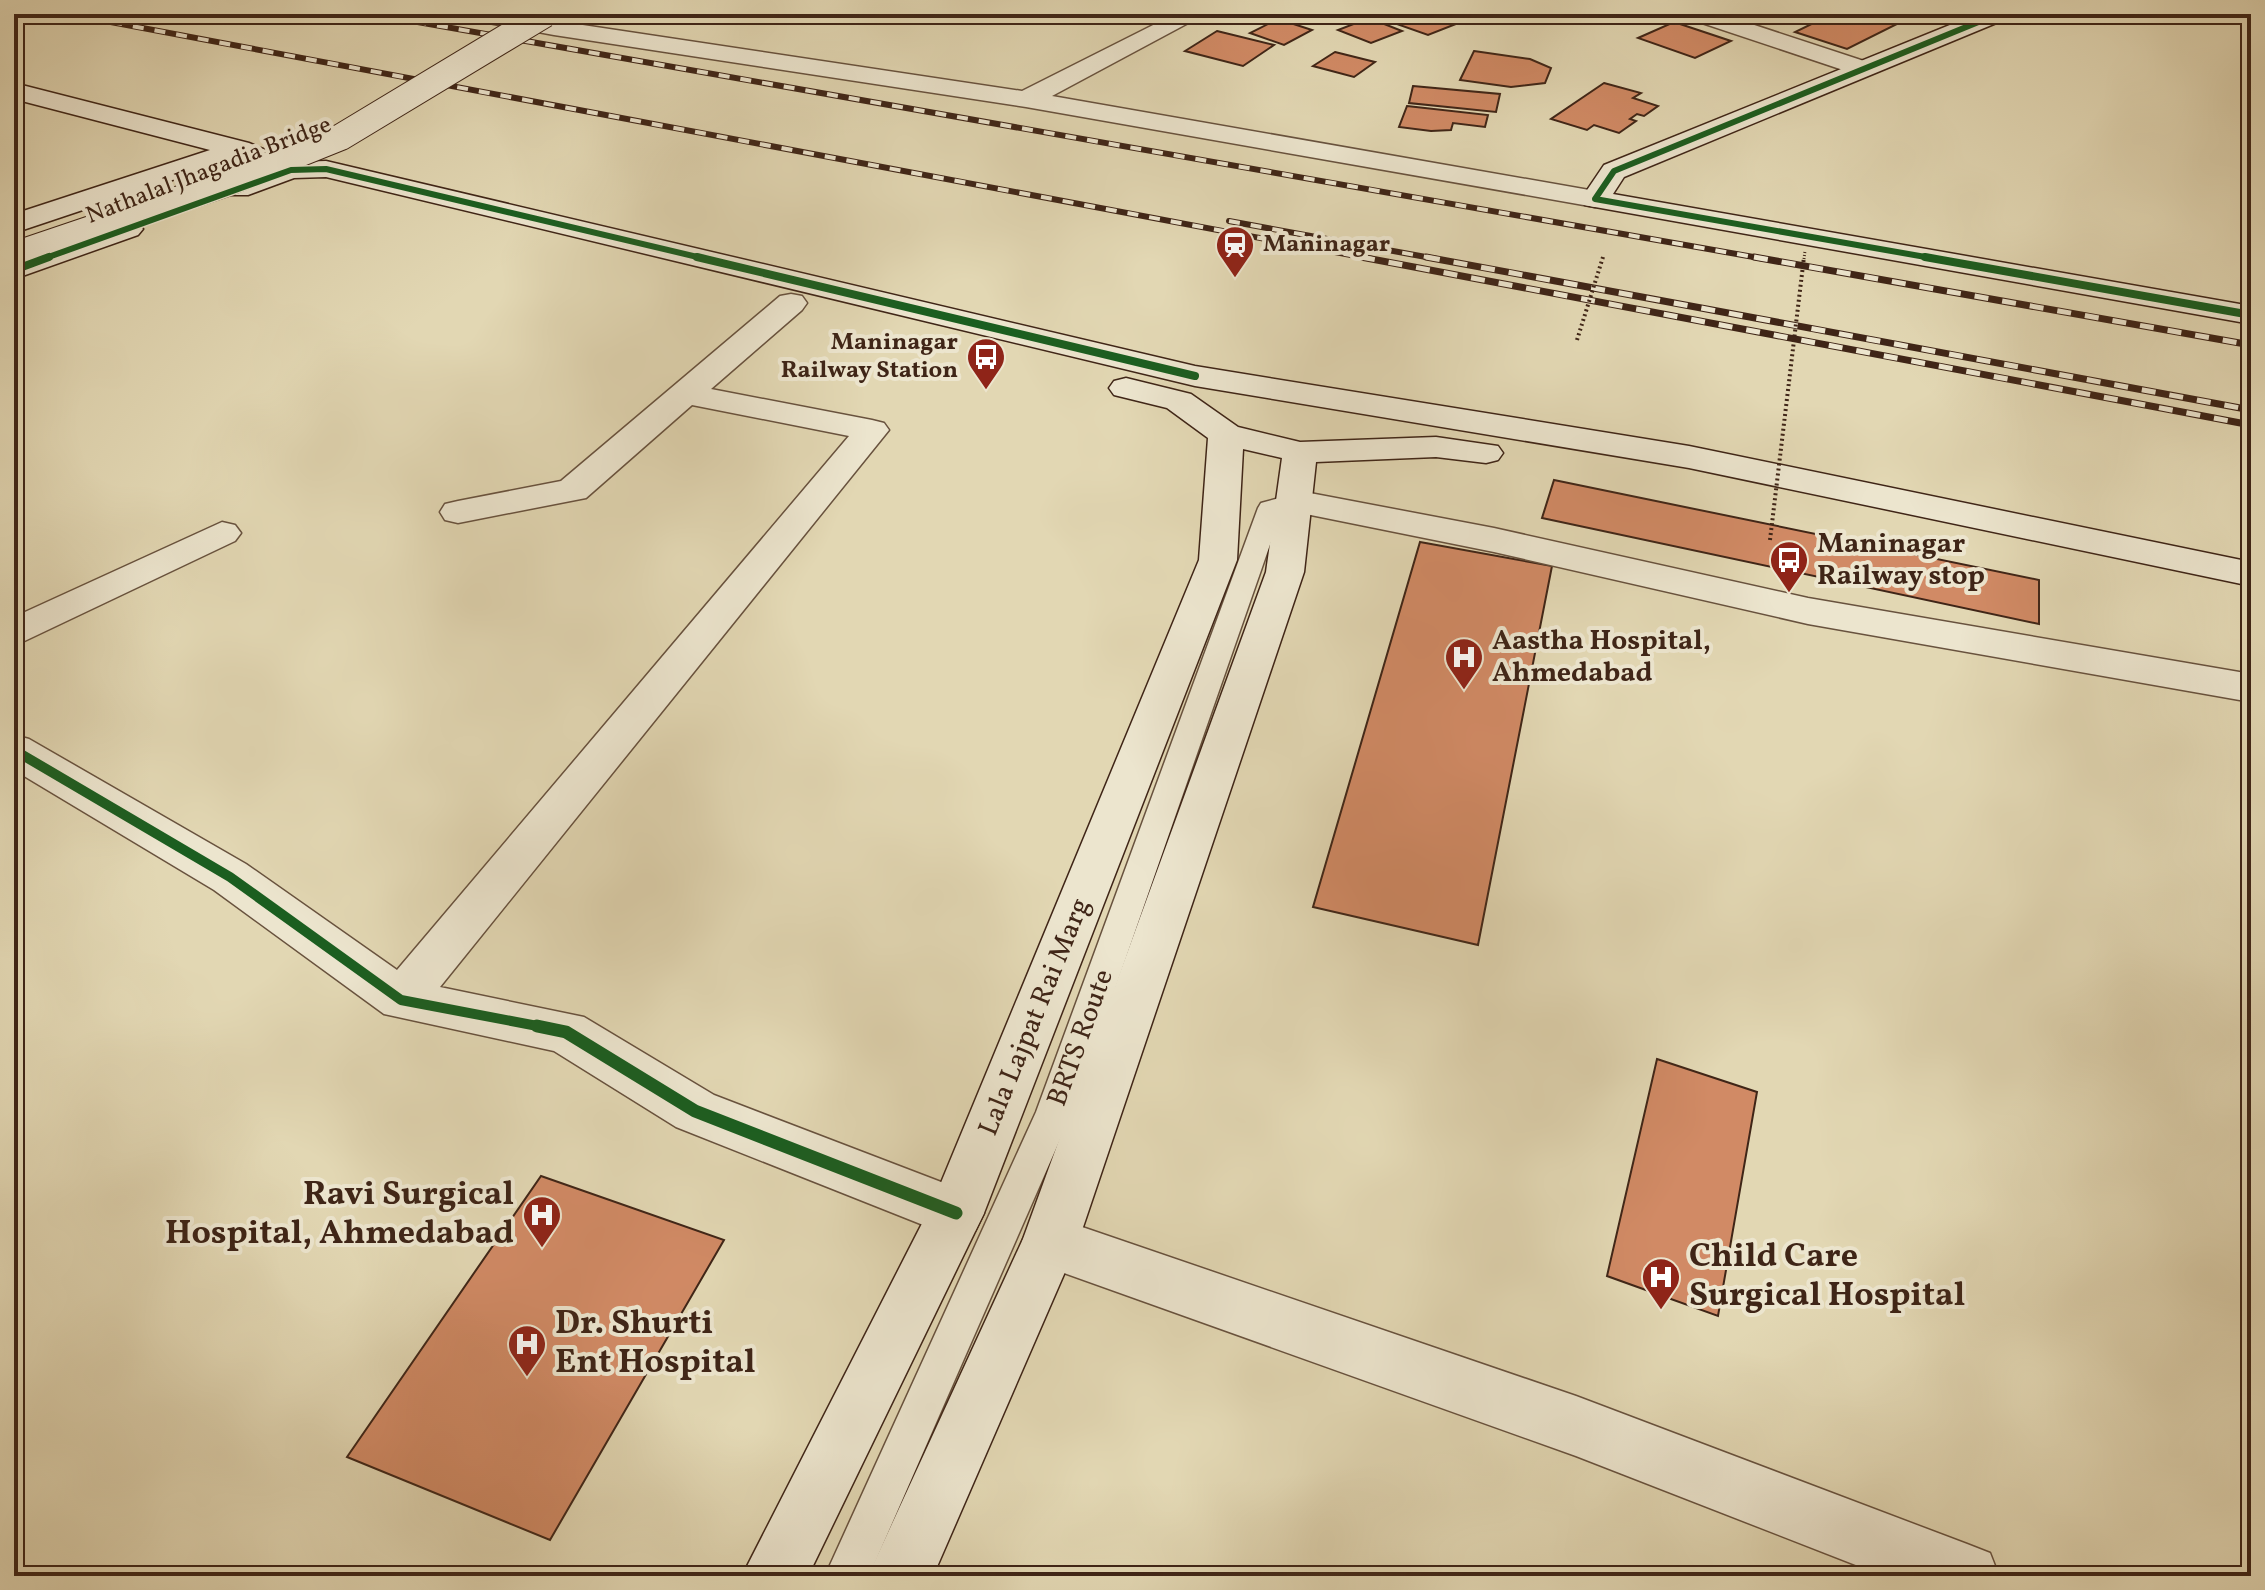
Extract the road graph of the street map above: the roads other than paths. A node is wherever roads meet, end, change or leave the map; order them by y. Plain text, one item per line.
1 (478, 14) edge
2 (522, 14) edge
3 (576, 14) edge
4 (1193, 14) edge
5 (1698, 14) edge
6 (1994, 14) edge
7 (550, 21) edge
8 (1864, 69) junction
9 (14, 91) edge
10 (1026, 99) junction
11 (239, 149) junction
12 (291, 170) junction
13 (1595, 199) junction
14 (14, 224) edge
15 (14, 242) edge
16 (14, 255) edge
17 (14, 270) edge
18 (791, 303) junction
19 (2251, 315) edge
20 (1187, 388) junction
21 (685, 394) junction
22 (1438, 433) junction
23 (1226, 435) junction
24 (1300, 452) junction
25 (1294, 501) junction
26 (458, 512) dead end
27 (222, 533) dead end
28 (2251, 574) edge
29 (2251, 594) edge
30 (14, 633) edge
31 (2251, 688) edge
32 (14, 750) edge
33 (401, 1000) junction
34 (956, 1213) junction
35 (1050, 1242) junction
36 (774, 1576) edge
37 (847, 1576) edge
38 (900, 1576) edge
39 (1967, 1576) edge

1 - 7 street
2 - 15 street, Nathalal Jhagadia Bridge
3 - 7 street, Nathalal Jhagadia Bridge
4 - 10 street
5 - 8 street
6 - 8 street
7 - 10 street
7 - 16 street, Nathalal Jhagadia Bridge, bridge
8 - 13 street
9 - 11 street
10 - 13 street
11 - 12 street
11 - 14 street
12 - 17 street
12 - 18 street
12 - 20 street
13 - 19 street
18 - 20 street
18 - 21 street
20 - 22 street
20 - 23 street
21 - 26 street
21 - 33 street
22 - 24 street
22 - 28 street
22 - 29 street
23 - 24 street
23 - 34 street, Lala Lajpat Rai Marg
24 - 25 street
25 - 31 street
25 - 35 street
25 - 37 lane, BRTS Route
27 - 30 street
32 - 33 street
33 - 34 street
34 - 36 street, Lala Lajpat Rai Marg
35 - 38 street
35 - 39 street

